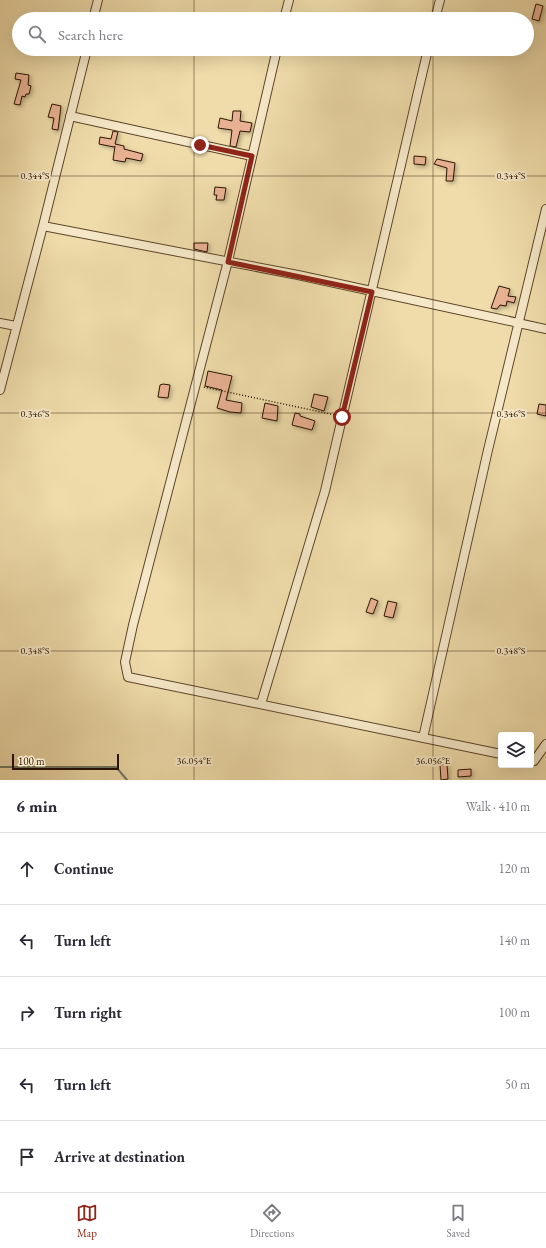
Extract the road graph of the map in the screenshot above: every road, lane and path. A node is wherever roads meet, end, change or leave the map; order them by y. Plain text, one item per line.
1 (98, 0) edge
2 (289, 0) edge
3 (440, 0) edge
4 (95, 12) edge
5 (286, 12) edge
6 (437, 12) edge
7 (85, 56) edge
8 (275, 56) edge
9 (426, 56) edge
10 (70, 116) junction
11 (252, 156) junction
12 (546, 209) edge
13 (43, 226) junction
14 (228, 262) junction
15 (372, 292) junction
16 (0, 322) edge
17 (519, 323) junction
18 (16, 326) junction
19 (546, 329) edge
20 (196, 385) junction
21 (0, 390) edge
22 (342, 417) junction
23 (261, 704) junction
24 (423, 738) junction
25 (546, 744) edge
26 (498, 753) edge
27 (534, 761) edge

1 - 4 street
2 - 5 street
3 - 6 street
7 - 10 street
8 - 11 street
9 - 15 street
10 - 11 street
10 - 13 street
11 - 14 street
12 - 17 street
13 - 14 street
13 - 18 street
14 - 15 street
14 - 20 street
15 - 17 street
15 - 22 street
16 - 18 street
17 - 19 street
17 - 24 street
18 - 21 street
20 - 22 path
20 - 23 street
22 - 23 street
23 - 24 street
24 - 26 street
25 - 27 street

